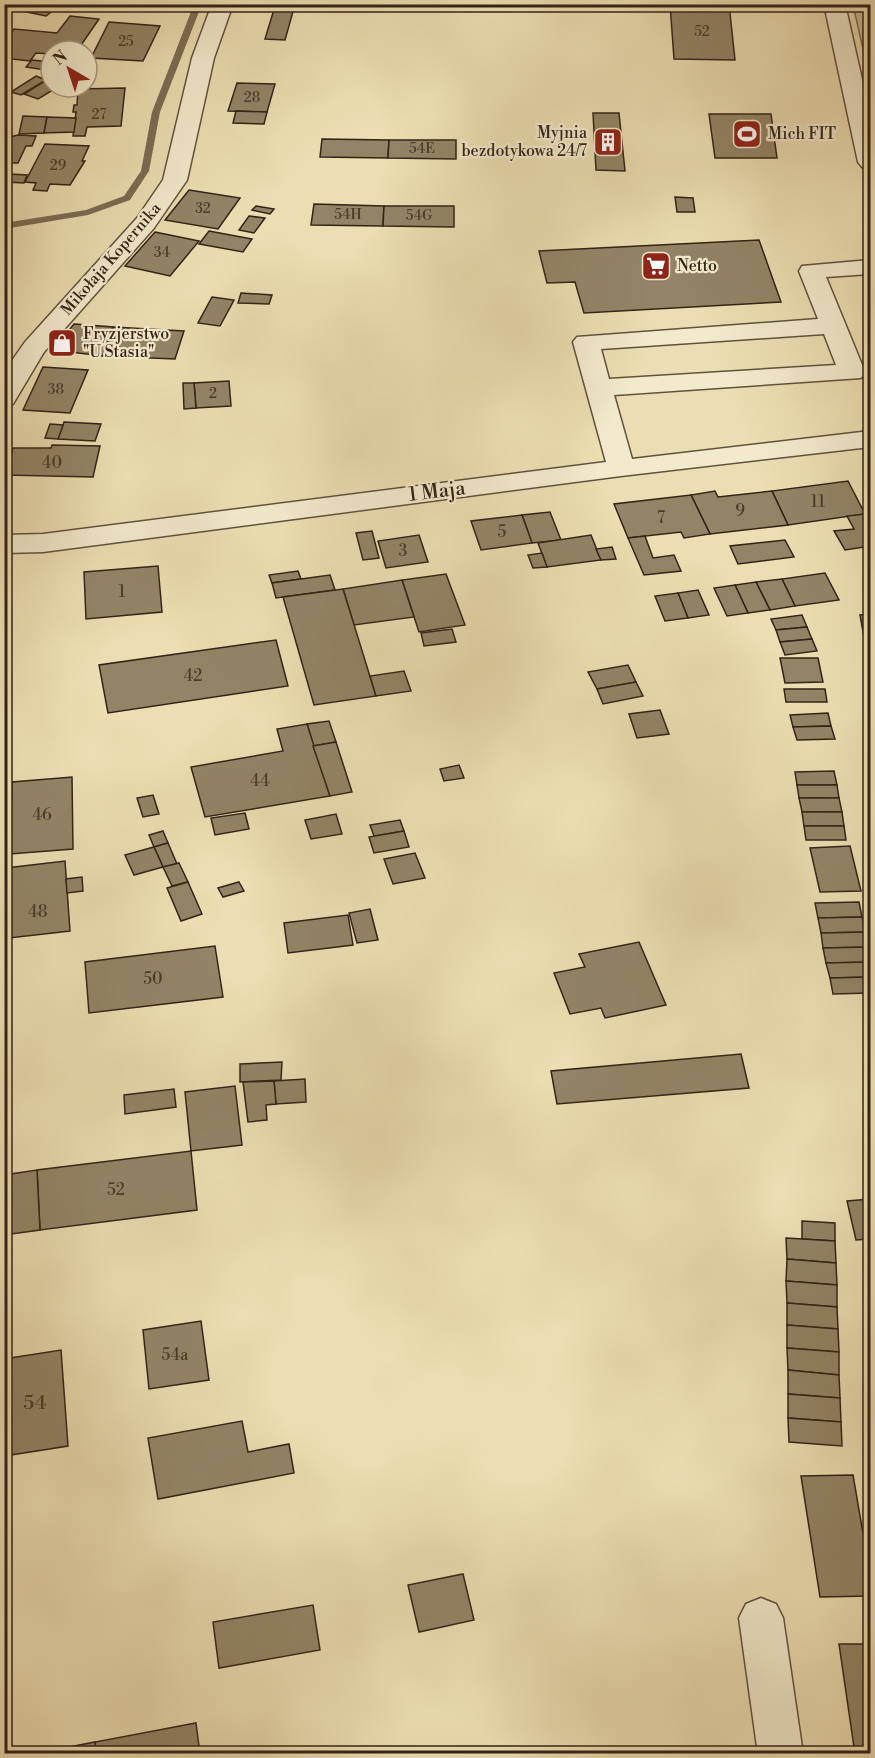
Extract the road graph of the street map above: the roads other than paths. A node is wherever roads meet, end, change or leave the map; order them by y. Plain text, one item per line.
1 (11, 4) edge
2 (224, 4) edge
3 (834, 4) edge
4 (4, 8) edge
5 (870, 162) edge
6 (870, 267) edge
7 (834, 326) junction
8 (599, 388) junction
9 (4, 398) edge
10 (870, 439) edge
11 (621, 468) junction
12 (4, 544) edge
13 (761, 1618) dead end
14 (781, 1754) edge

1 - 4 street
2 - 9 street, Mikołaja Kopernika
3 - 5 street
6 - 7 street
7 - 8 street
7 - 8 street
8 - 11 street
10 - 11 street, 1 Maja
11 - 12 street, 1 Maja
13 - 14 street

